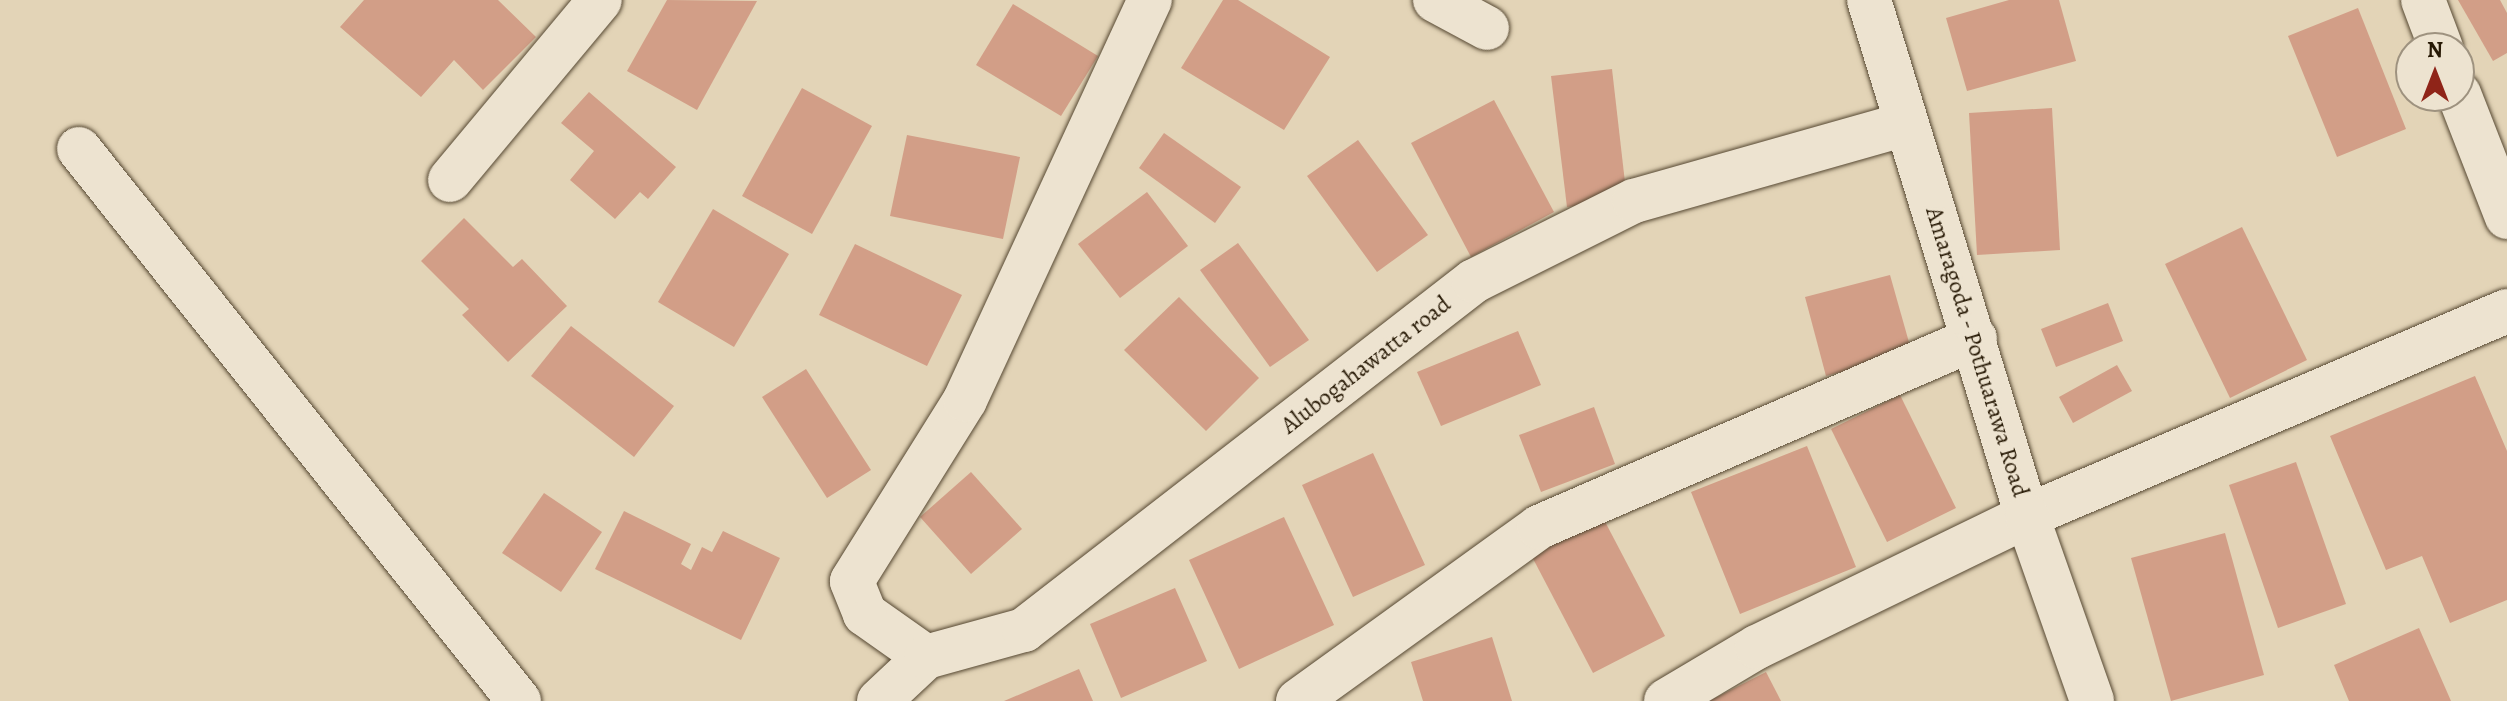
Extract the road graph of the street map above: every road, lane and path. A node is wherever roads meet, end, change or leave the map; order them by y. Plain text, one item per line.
1 (600, 0) edge
2 (1150, 0) edge
3 (1435, 0) edge
4 (1869, 0) edge
5 (2423, 0) edge
6 (1487, 28) dead end
7 (2435, 32) edge
8 (2466, 112) edge
9 (1906, 124) junction
10 (79, 149) dead end
11 (450, 180) dead end
12 (2507, 217) edge
13 (2507, 311) edge
14 (1975, 338) junction
15 (2027, 516) junction
16 (926, 657) junction
17 (519, 701) edge
18 (879, 701) edge
19 (1298, 701) edge
20 (1666, 701) edge
21 (2092, 701) edge

1 - 11 street
2 - 16 street
3 - 6 street
4 - 9 street, Amaragoda - Pothuarawa Road
5 - 7 street
8 - 12 street
9 - 14 street, Amaragoda - Pothuarawa Road
9 - 16 street, Alubogahawatta road
10 - 17 street
13 - 15 street
14 - 15 street, Amaragoda - Pothuarawa Road
14 - 19 street
15 - 20 street
15 - 21 street, Amaragoda - Pothuarawa Road
16 - 18 street, Alubogahawatta road

